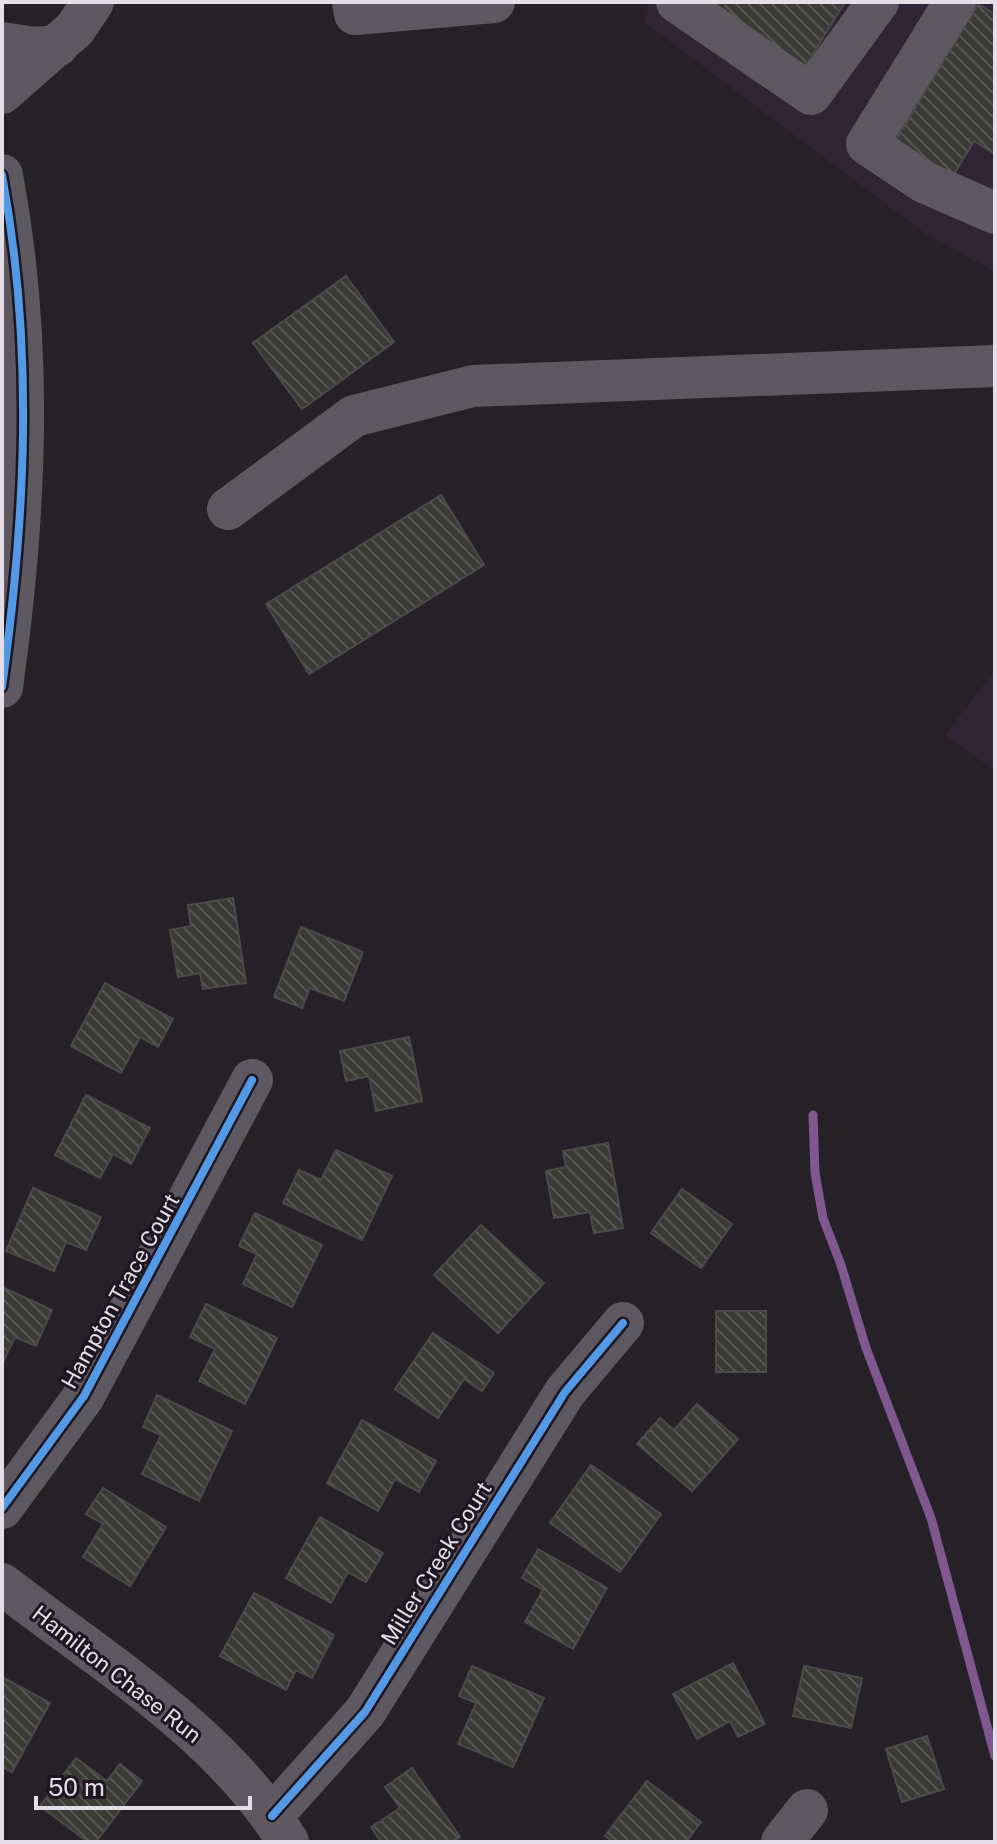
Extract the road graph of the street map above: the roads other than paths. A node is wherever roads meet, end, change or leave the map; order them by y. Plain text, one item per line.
1 (93, 2) edge
2 (353, 2) edge
3 (494, 2) edge
4 (677, 2) edge
5 (878, 2) edge
6 (955, 2) edge
7 (2, 43) edge
8 (57, 46) junction
9 (2, 93) edge
10 (2, 175) edge
11 (995, 213) edge
12 (995, 366) edge
13 (228, 509) dead end
14 (2, 687) edge
15 (252, 1080) dead end
16 (623, 1323) dead end
17 (2, 1508) edge
18 (2, 1584) edge
19 (280, 1829) edge

1 - 8 street
2 - 3 street
4 - 5 street
6 - 11 street
7 - 8 street
8 - 9 street
10 - 14 street
12 - 13 street
15 - 17 street, Hampton Trace Court
16 - 19 street, Miller Creek Court
18 - 19 street, Hamilton Chase Run

